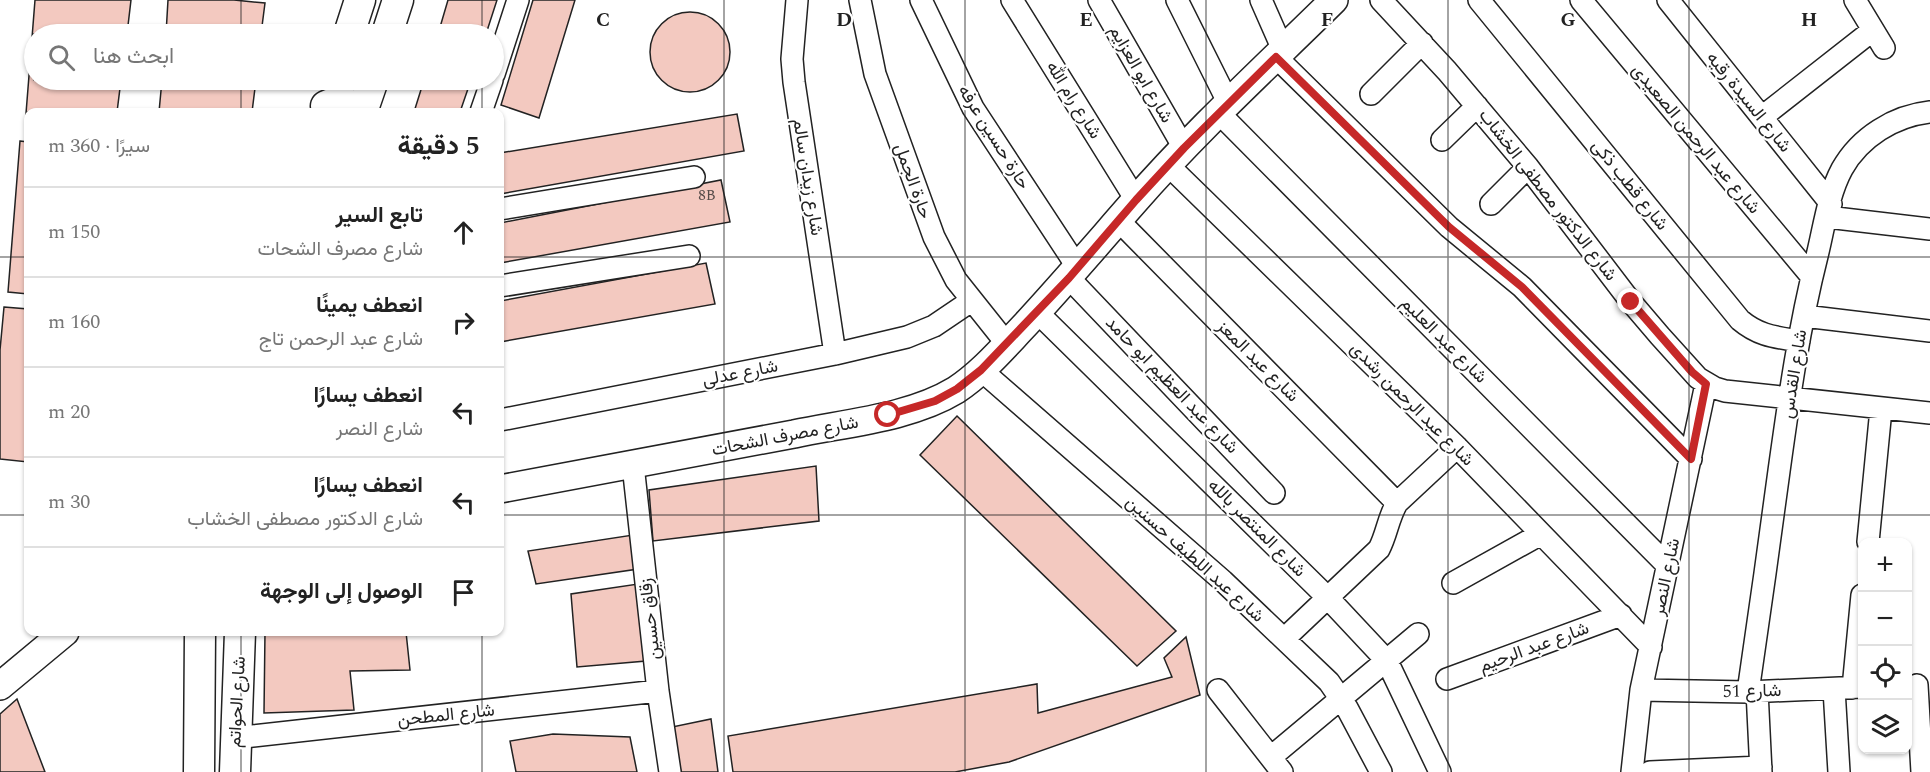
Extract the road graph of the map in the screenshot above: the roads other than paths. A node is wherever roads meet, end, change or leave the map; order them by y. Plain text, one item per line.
1 (360, 0) edge
2 (398, 0) edge
3 (518, 0) edge
4 (797, 0) edge
5 (860, 0) edge
6 (921, 0) edge
7 (1012, 0) edge
8 (1099, 0) edge
9 (1177, 0) edge
10 (1261, 0) edge
11 (1334, 0) edge
12 (1381, 0) edge
13 (1479, 0) edge
14 (1581, 0) edge
15 (1668, 0) edge
16 (1855, 0) edge
17 (352, 24) edge
18 (390, 24) edge
19 (1873, 30) junction
20 (504, 43) edge
21 (1422, 43) junction
22 (1884, 48) dead end
23 (1280, 54) junction
24 (369, 90) edge
25 (489, 90) edge
26 (1371, 94) dead end
27 (328, 99) edge
28 (1477, 106) junction
29 (354, 108) edge
30 (362, 108) edge
31 (482, 108) edge
32 (1224, 109) junction
33 (1930, 112) edge
34 (1762, 117) junction
35 (1442, 140) dead end
36 (1176, 156) junction
37 (1528, 167) junction
38 (694, 177) dead end
39 (1491, 204) dead end
40 (504, 208) edge
41 (1127, 210) junction
42 (1829, 211) junction
43 (1930, 229) edge
44 (689, 256) dead end
45 (1074, 273) junction
46 (1812, 278) junction
47 (504, 285) edge
48 (971, 301) junction
49 (1037, 312) junction
50 (1804, 316) junction
51 (1930, 331) edge
52 (1799, 341) junction
53 (1007, 344) junction
54 (835, 354) junction
55 (981, 370) junction
56 (1706, 384) junction
57 (1789, 399) junction
58 (1881, 409) junction
59 (1930, 413) edge
60 (504, 419) edge
61 (1457, 447) junction
62 (1691, 459) junction
63 (633, 465) junction
64 (504, 488) edge
65 (1274, 493) dead end
66 (1397, 503) junction
67 (1541, 534) junction
68 (1868, 538) edge
69 (1668, 566) junction
70 (1453, 583) dead end
71 (1328, 598) junction
72 (1621, 615) junction
73 (1858, 631) edge
74 (1418, 634) dead end
75 (60, 636) edge
76 (200, 636) edge
77 (240, 636) edge
78 (1284, 639) junction
79 (1651, 647) junction
80 (1387, 661) junction
81 (1447, 679) dead end
82 (1918, 685) edge
83 (0, 686) edge
84 (1850, 688) edge
85 (1218, 690) dead end
86 (1641, 690) junction
87 (658, 691) junction
88 (1753, 692) junction
89 (1341, 699) junction
90 (235, 738) junction
91 (1275, 767) edge
92 (1761, 769) edge
93 (199, 772) edge
94 (235, 772) edge
95 (670, 772) edge
96 (1381, 772) edge
97 (1440, 772) edge
98 (1632, 772) edge
99 (1660, 772) edge
100 (1839, 772) edge
101 (1922, 772) edge

1 - 17 main road
2 - 18 main road
3 - 20 street
4 - 54 street, شارع زيدان سالم
5 - 48 street, حارة الجمل
6 - 45 street, حارة حسين عرفه
7 - 41 street, شارع رام الله
8 - 36 street, شارع ابو العزايم
9 - 32 street, شارع عبد العليم
10 - 23 street
11 - 23 street, شارع مصرف الشحات
12 - 21 street, شارع الدكتور مصطفى الخشاب
13 - 52 street, شارع قطب ذكى
14 - 46 street, شارع عبد الرحمن الصعيدى
15 - 34 street, شارع السيدة رقيه
16 - 19 street
19 - 22 street
19 - 34 street
21 - 26 street
21 - 28 street, شارع الدكتور مصطفى الخشاب
23 - 32 street, شارع مصرف الشحات
23 - 62 street
24 - 30 main road
25 - 31 street
27 - 29 main road
28 - 35 street
28 - 37 street, شارع الدكتور مصطفى الخشاب
32 - 36 street, شارع مصرف الشحات
32 - 69 street, شارع عبد العليم
33 - 42 street, شارع القدس
34 - 42 street, شارع السيدة رقيه
36 - 41 street, شارع مصرف الشحات
36 - 61 street, شارع عبد الرحمن رشدى
37 - 39 street
37 - 56 street, شارع الدكتور مصطفى الخشاب
38 - 40 street
41 - 45 street, شارع مصرف الشحات
41 - 66 street, شارع عبد المعز
42 - 43 street
42 - 46 street, شارع القدس
44 - 47 street
45 - 49 street, شارع مصرف الشحات
45 - 65 street, شارع عبد العظيم ابو حامد
46 - 50 street, شارع القدس
48 - 53 street, حارة الجمل
48 - 54 street, شارع عدلى
49 - 53 street, شارع مصرف الشحات
49 - 71 street, شارع المنتصر بالله
50 - 51 street
50 - 52 street, شارع القدس
52 - 57 street, شارع القدس
53 - 55 street, شارع مصرف الشحات
54 - 60 street, شارع عدلى
55 - 63 street, شارع مصرف الشحات
55 - 78 street, شارع عبد اللطيف حسنين
56 - 57 street, شارع الدكتور مصطفى الخشاب
56 - 62 street, شارع النصر
57 - 58 street, شارع الدكتور مصطفى الخشاب
57 - 88 street, شارع القدس
58 - 59 street, شارع الدكتور مصطفى الخشاب
58 - 68 street
61 - 66 street
61 - 67 street, شارع عبد الرحمن رشدى
62 - 69 street, شارع النصر
63 - 64 street, شارع مصرف الشحات
63 - 87 street, زقاق حسين
66 - 71 street
67 - 70 street
67 - 72 street, شارع عبد الرحمن رشدى
69 - 79 street, شارع النصر
71 - 78 street
71 - 80 street, شارع المنتصر بالله
72 - 79 street, شارع عبد الرحمن رشدى
72 - 81 street, شارع عبد الرحيم
73 - 84 street
74 - 80 street
75 - 83 street
76 - 93 main road, شارع الحواتم
77 - 90 main road, شارع الحواتم
78 - 89 street, شارع عبد اللطيف حسنين
79 - 86 street, شارع النصر
80 - 89 street
80 - 97 street, شارع المنتصر بالله
82 - 101 street
84 - 88 street, شارع 51
84 - 100 street
85 - 91 street
86 - 88 street, شارع 51
86 - 98 street, شارع النصر
87 - 90 street, شارع المطحن
87 - 95 street, زقاق حسين
88 - 92 street, شارع القدس
89 - 91 street
89 - 96 street, شارع عبد اللطيف حسنين
90 - 94 main road, شارع الحواتم
92 - 99 street

